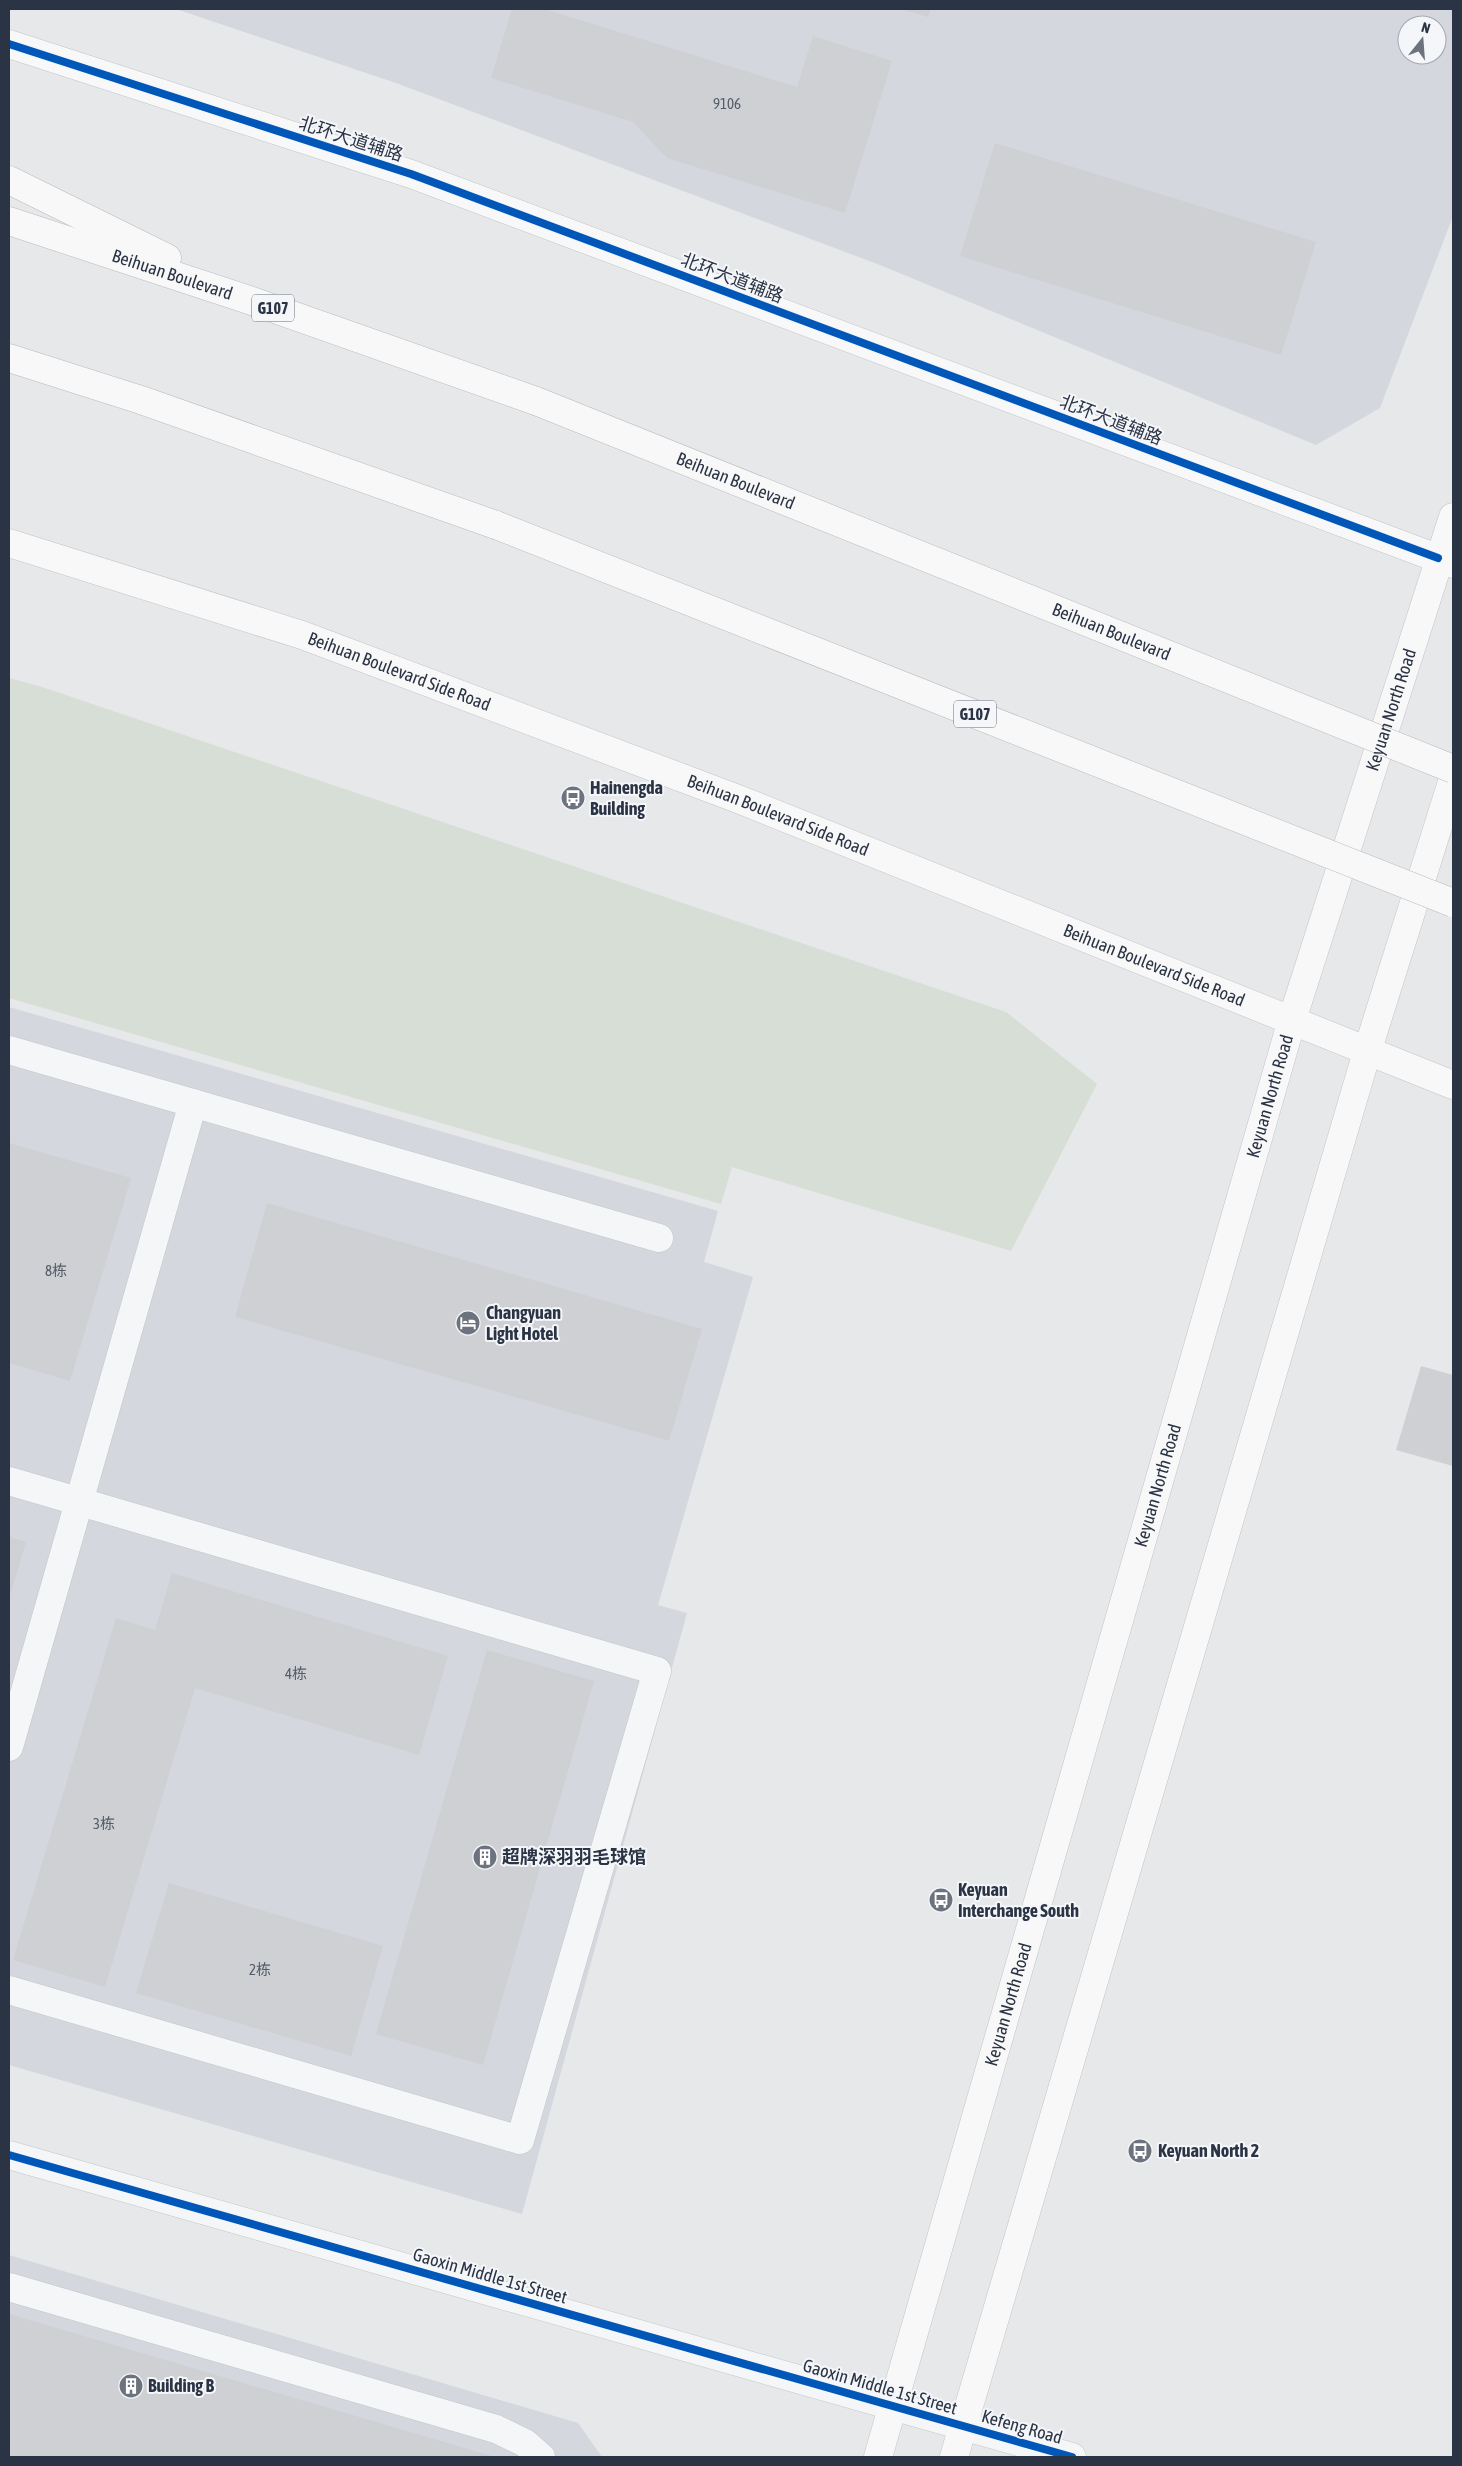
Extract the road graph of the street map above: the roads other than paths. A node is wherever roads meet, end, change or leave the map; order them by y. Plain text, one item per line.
1 (9, 44) edge
2 (9, 180) edge
3 (9, 221) edge
4 (255, 302) junction
5 (9, 358) edge
6 (1453, 517) edge
7 (9, 543) edge
8 (1446, 561) edge
9 (1453, 769) edge
10 (1453, 778) edge
11 (1453, 903) edge
12 (1292, 1020) junction
13 (9, 1050) edge
14 (1367, 1052) junction
15 (1453, 1085) edge
16 (193, 1103) junction
17 (659, 1238) dead end
18 (9, 1481) edge
19 (79, 1502) junction
20 (9, 1747) edge
21 (9, 1990) edge
22 (9, 2155) edge
23 (9, 2287) edge
24 (892, 2406) junction
25 (963, 2426) junction
26 (541, 2457) edge
27 (878, 2457) edge
28 (954, 2457) edge
29 (1072, 2457) edge

1 - 8 main road, 北环大道辅路
2 - 4 main road
3 - 4 main road, Beihuan Boulevard / G107
4 - 9 main road, Beihuan Boulevard / G107, bridge
5 - 11 main road, G107, bridge
6 - 8 main road, Keyuan North Road
7 - 12 main road, Beihuan Boulevard Side Road
8 - 12 main road, Keyuan North Road
10 - 14 main road
12 - 14 main road, Beihuan Boulevard Side Road
12 - 24 main road, Keyuan North Road
13 - 16 street
14 - 15 main road, Beihuan Boulevard Side Road
14 - 25 main road
16 - 17 street
16 - 19 street
18 - 19 street
19 - 20 street
19 - 21 street
22 - 24 street, Gaoxin Middle 1st Street
23 - 26 street
24 - 25 street, Gaoxin Middle 1st Street
24 - 27 main road, Keyuan North Road
25 - 28 main road
25 - 29 street, Kefeng Road

